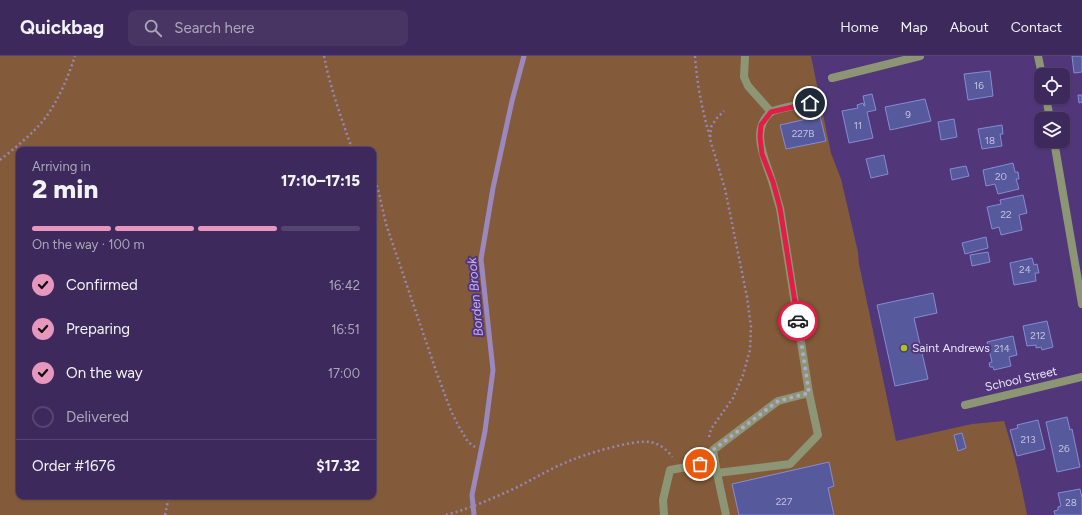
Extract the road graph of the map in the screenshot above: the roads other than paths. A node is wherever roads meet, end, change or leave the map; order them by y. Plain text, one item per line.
1 (745, 56) edge
2 (920, 56) edge
3 (1038, 56) edge
4 (1041, 68) edge
5 (832, 78) dead end
6 (810, 103) dead end
7 (771, 112) junction
8 (1055, 148) edge
9 (1082, 304) edge
10 (1082, 377) edge
11 (809, 393) junction
12 (965, 405) dead end
13 (714, 462) junction
14 (717, 473) junction
15 (664, 515) edge
16 (726, 515) edge

1 - 7 street
2 - 5 street
3 - 4 street
6 - 7 street
7 - 11 street
8 - 9 street
10 - 12 street, School Street
11 - 13 street
11 - 14 street
13 - 14 street
13 - 15 street
14 - 16 street

